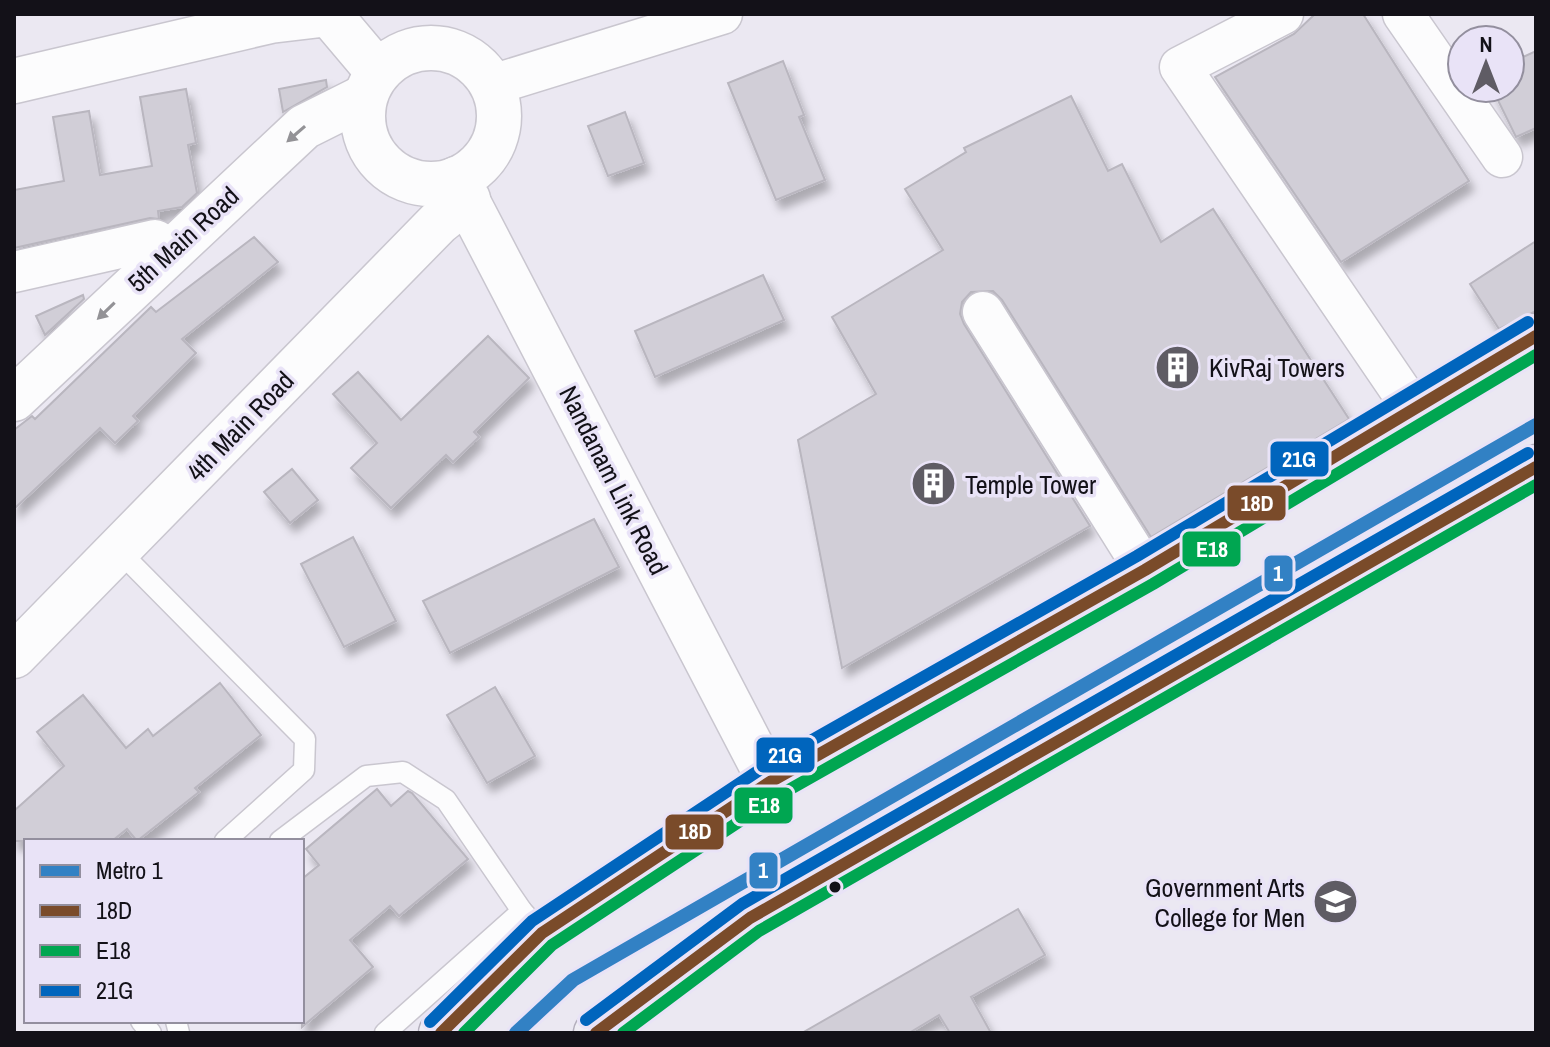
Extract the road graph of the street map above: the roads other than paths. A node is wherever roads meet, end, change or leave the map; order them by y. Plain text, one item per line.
1 (722, 14) edge
2 (1283, 14) edge
3 (1403, 14) edge
4 (434, 31) edge
5 (14, 81) edge
6 (371, 84) junction
7 (492, 85) junction
8 (1502, 157) dead end
9 (462, 189) junction
10 (171, 249) junction
11 (14, 272) edge
12 (983, 312) dead end
13 (1536, 336) edge
14 (14, 399) edge
15 (1413, 409) junction
16 (1534, 474) edge
17 (119, 551) junction
18 (1145, 570) junction
19 (14, 656) edge
20 (770, 782) junction
21 (227, 839) edge
22 (283, 839) edge
23 (532, 922) junction
24 (385, 1033) edge
25 (441, 1033) edge
26 (596, 1033) edge

1 - 7 street
2 - 15 street
3 - 8 street
4 - 6 street
4 - 7 street
5 - 6 street
6 - 9 street
6 -> 10 street, 5th Main Road
7 - 9 street
9 - 17 street, 4th Main Road
9 - 20 street, Nandanam Link Road
10 - 11 street
10 -> 14 street, 5th Main Road
12 - 18 street
13 - 15 main road
15 - 18 main road
16 - 26 main road
17 - 19 street, 4th Main Road
17 - 21 lane
18 - 20 main road
20 - 23 main road
22 - 23 lane
23 - 24 lane
23 - 25 main road

